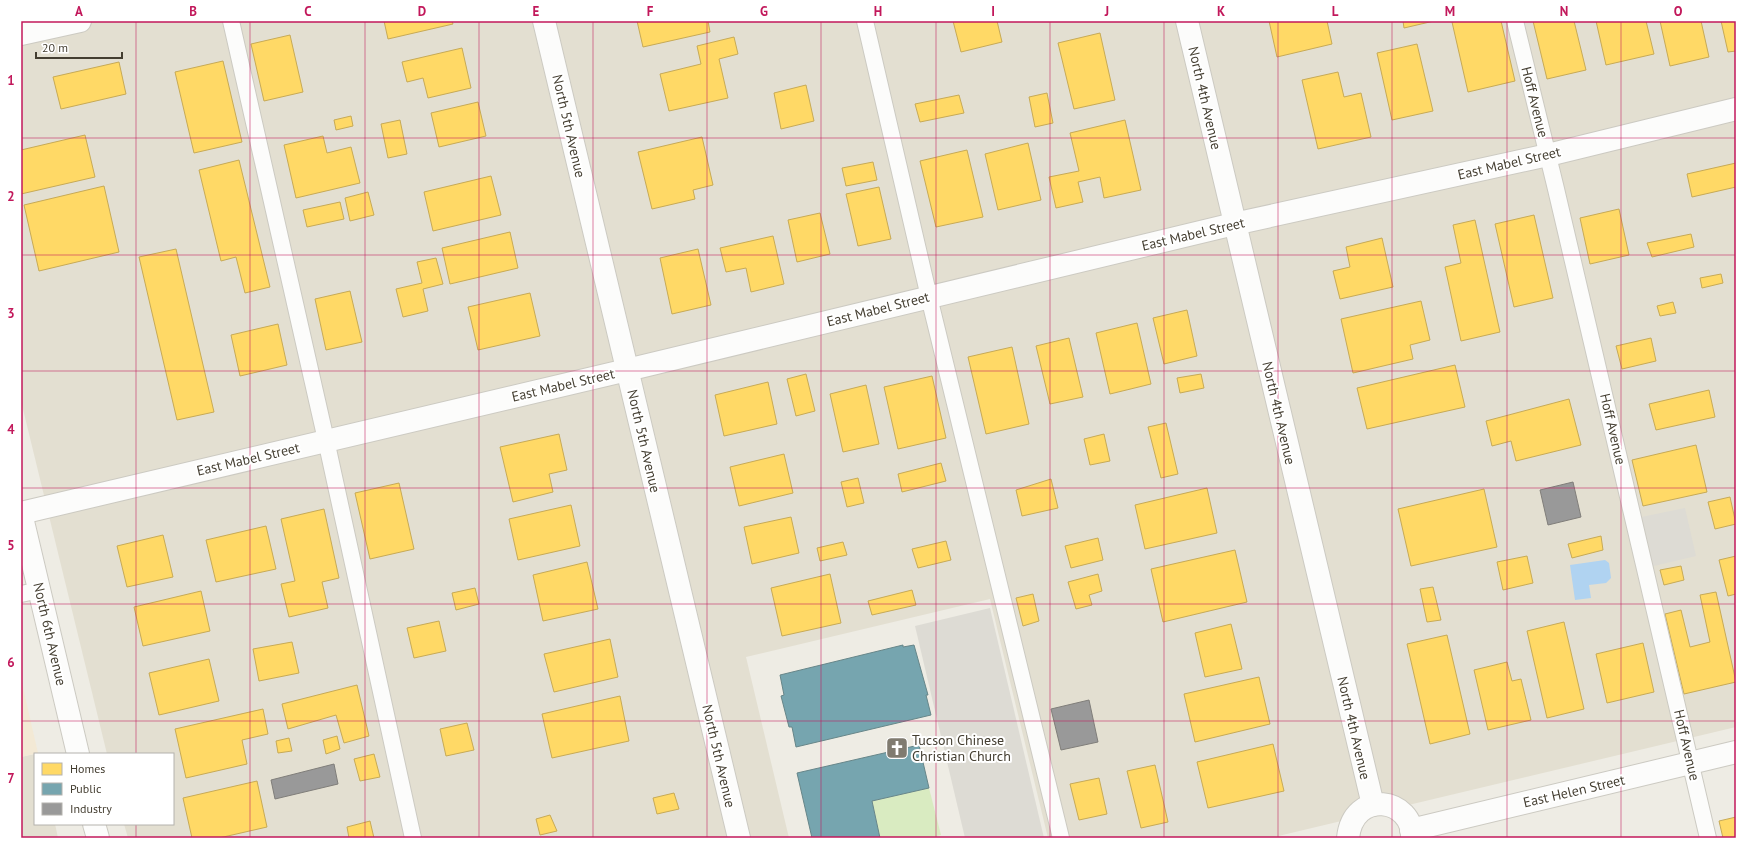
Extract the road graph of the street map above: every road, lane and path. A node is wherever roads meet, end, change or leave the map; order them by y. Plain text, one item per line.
1 (80, 21) edge
2 (231, 21) edge
3 (544, 21) edge
4 (865, 21) edge
5 (1187, 21) edge
6 (1515, 21) edge
7 (21, 34) edge
8 (1736, 109) edge
9 (1548, 155) junction
10 (1234, 224) junction
11 (929, 297) junction
12 (627, 370) junction
13 (326, 440) junction
14 (21, 513) edge
15 (30, 592) edge
16 (1736, 752) edge
17 (78, 753) edge
18 (1691, 763) junction
19 (1373, 805) junction
20 (94, 825) edge
21 (1412, 834) edge
22 (98, 838) edge
23 (413, 838) edge
24 (739, 838) edge
25 (1061, 838) edge
26 (1348, 838) edge
27 (1708, 838) edge

1 - 7 street
2 - 13 lane
3 - 12 street, North 5th Avenue
4 - 11 lane
5 - 10 street, North 4th Avenue
6 - 9 lane, Hoff Avenue
8 - 9 street, East Mabel Street
9 - 10 street, East Mabel Street
9 - 18 lane, Hoff Avenue
10 - 11 street, East Mabel Street
10 - 19 street, North 4th Avenue
11 - 12 street, East Mabel Street
11 - 25 lane
12 - 13 street, East Mabel Street
12 - 24 street, North 5th Avenue
13 - 14 street, East Mabel Street
13 - 23 lane
14 - 15 street, North 6th Avenue
15 - 17 street, North 6th Avenue
16 - 18 street, East Helen Street
18 - 21 street, East Helen Street
18 - 27 lane, Hoff Avenue
19 - 21 street
19 - 26 street
20 - 22 street

